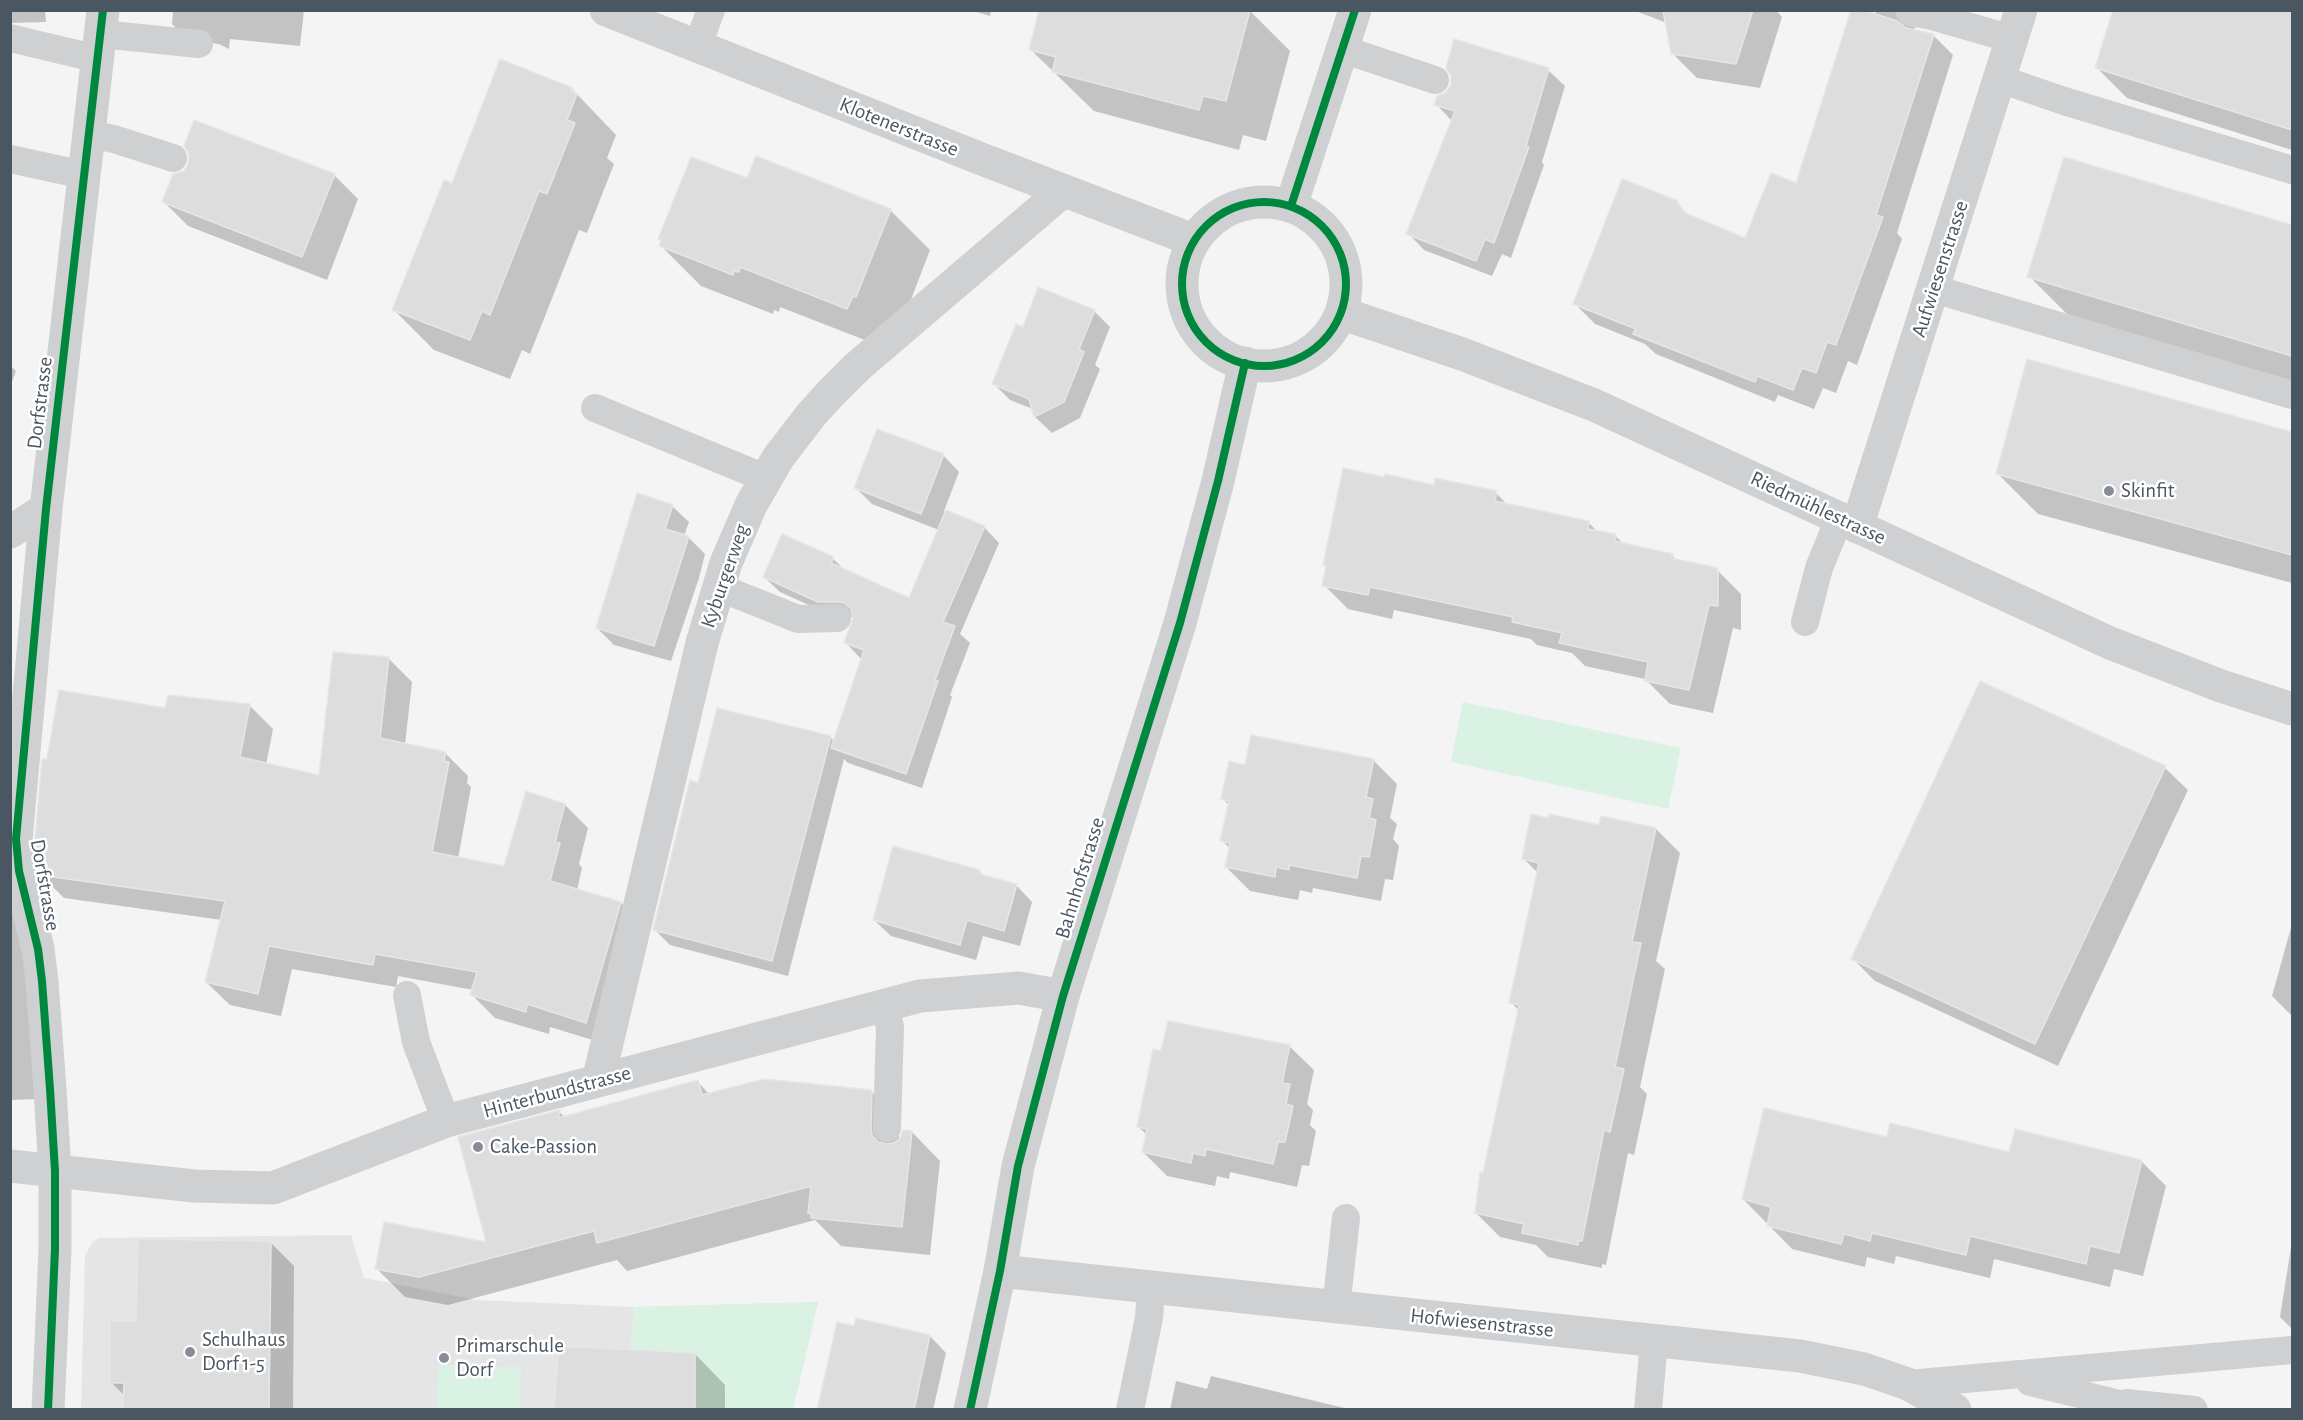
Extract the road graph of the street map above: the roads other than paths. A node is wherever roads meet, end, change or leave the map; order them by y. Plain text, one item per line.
1 (606, 10) edge
2 (711, 10) edge
3 (1355, 10) edge
4 (1910, 12) dead end
5 (2017, 25) edge
6 (101, 35) edge
7 (10, 38) edge
8 (199, 44) dead end
9 (697, 47) junction
10 (1342, 49) junction
11 (2000, 79) junction
12 (1435, 80) dead end
13 (89, 134) junction
14 (173, 158) dead end
15 (10, 159) edge
16 (2292, 170) edge
17 (84, 175) junction
18 (1063, 191) junction
19 (1291, 206) junction
20 (1193, 240) junction
21 (1934, 289) junction
22 (1341, 313) junction
23 (1245, 363) junction
24 (2292, 395) edge
25 (595, 408) dead end
26 (765, 478) junction
27 (46, 509) junction
28 (1848, 523) junction
29 (10, 532) edge
30 (718, 587) junction
31 (837, 618) dead end
32 (1805, 622) dead end
33 (2292, 709) edge
34 (15, 872) edge
35 (407, 995) dead end
36 (1063, 996) junction
37 (884, 1005) junction
38 (598, 1081) junction
39 (446, 1121) junction
40 (886, 1128) dead end
41 (10, 1166) edge
42 (55, 1171) junction
43 (1346, 1218) dead end
44 (1000, 1271) junction
45 (1151, 1288) junction
46 (1336, 1308) junction
47 (1654, 1341) junction
48 (2292, 1350) edge
49 (2005, 1376) junction
50 (1908, 1384) junction
51 (2133, 1406) edge
52 (48, 1410) edge
53 (970, 1410) edge
54 (1130, 1410) edge
55 (1648, 1410) edge
56 (1955, 1410) edge
57 (2194, 1410) edge

1 - 9 street, Klotenerstrasse
2 - 9 lane
3 - 10 street
4 - 5 lane
5 - 11 street, Aufwiesenstrasse
6 - 7 lane
6 - 8 lane
6 - 13 street, Dorfstrasse
9 - 18 street, Klotenerstrasse
10 - 12 lane
10 - 19 street
11 - 16 lane
11 - 21 street, Aufwiesenstrasse
13 - 14 lane
13 - 17 street, Dorfstrasse
15 - 17 lane
17 - 27 street, Dorfstrasse
18 - 20 street, Klotenerstrasse
18 - 26 street, Kyburgerweg
19 - 20 street
19 - 22 street
20 - 23 street
21 - 24 lane
21 - 28 street, Aufwiesenstrasse
22 - 23 street
22 - 28 street, Riedmühlestrasse
23 - 36 street, Bahnhofstrasse
25 - 26 lane
26 - 30 street, Kyburgerweg
27 - 29 street
27 - 34 street, Dorfstrasse
28 - 32 lane
28 - 33 street, Riedmühlestrasse
30 - 31 lane
30 - 38 street, Kyburgerweg
34 - 42 street, Dorfstrasse
35 - 39 lane
36 - 37 street, Hinterbundstrasse
36 - 44 street, Bahnhofstrasse
37 - 38 street, Hinterbundstrasse
37 - 40 lane
38 - 39 street, Hinterbundstrasse
39 - 42 street, Hinterbundstrasse
41 - 42 street, Hinterbundstrasse
42 - 52 street, Dorfstrasse
43 - 46 lane
44 - 45 street, Hofwiesenstrasse
44 - 53 street, Bahnhofstrasse
45 - 46 street, Hofwiesenstrasse
45 - 54 lane
46 - 47 street, Hofwiesenstrasse
47 - 50 street, Hofwiesenstrasse
47 - 55 lane
48 - 49 lane
49 - 50 lane
49 - 51 lane
50 - 56 street, Hofwiesenstrasse
51 - 57 lane

